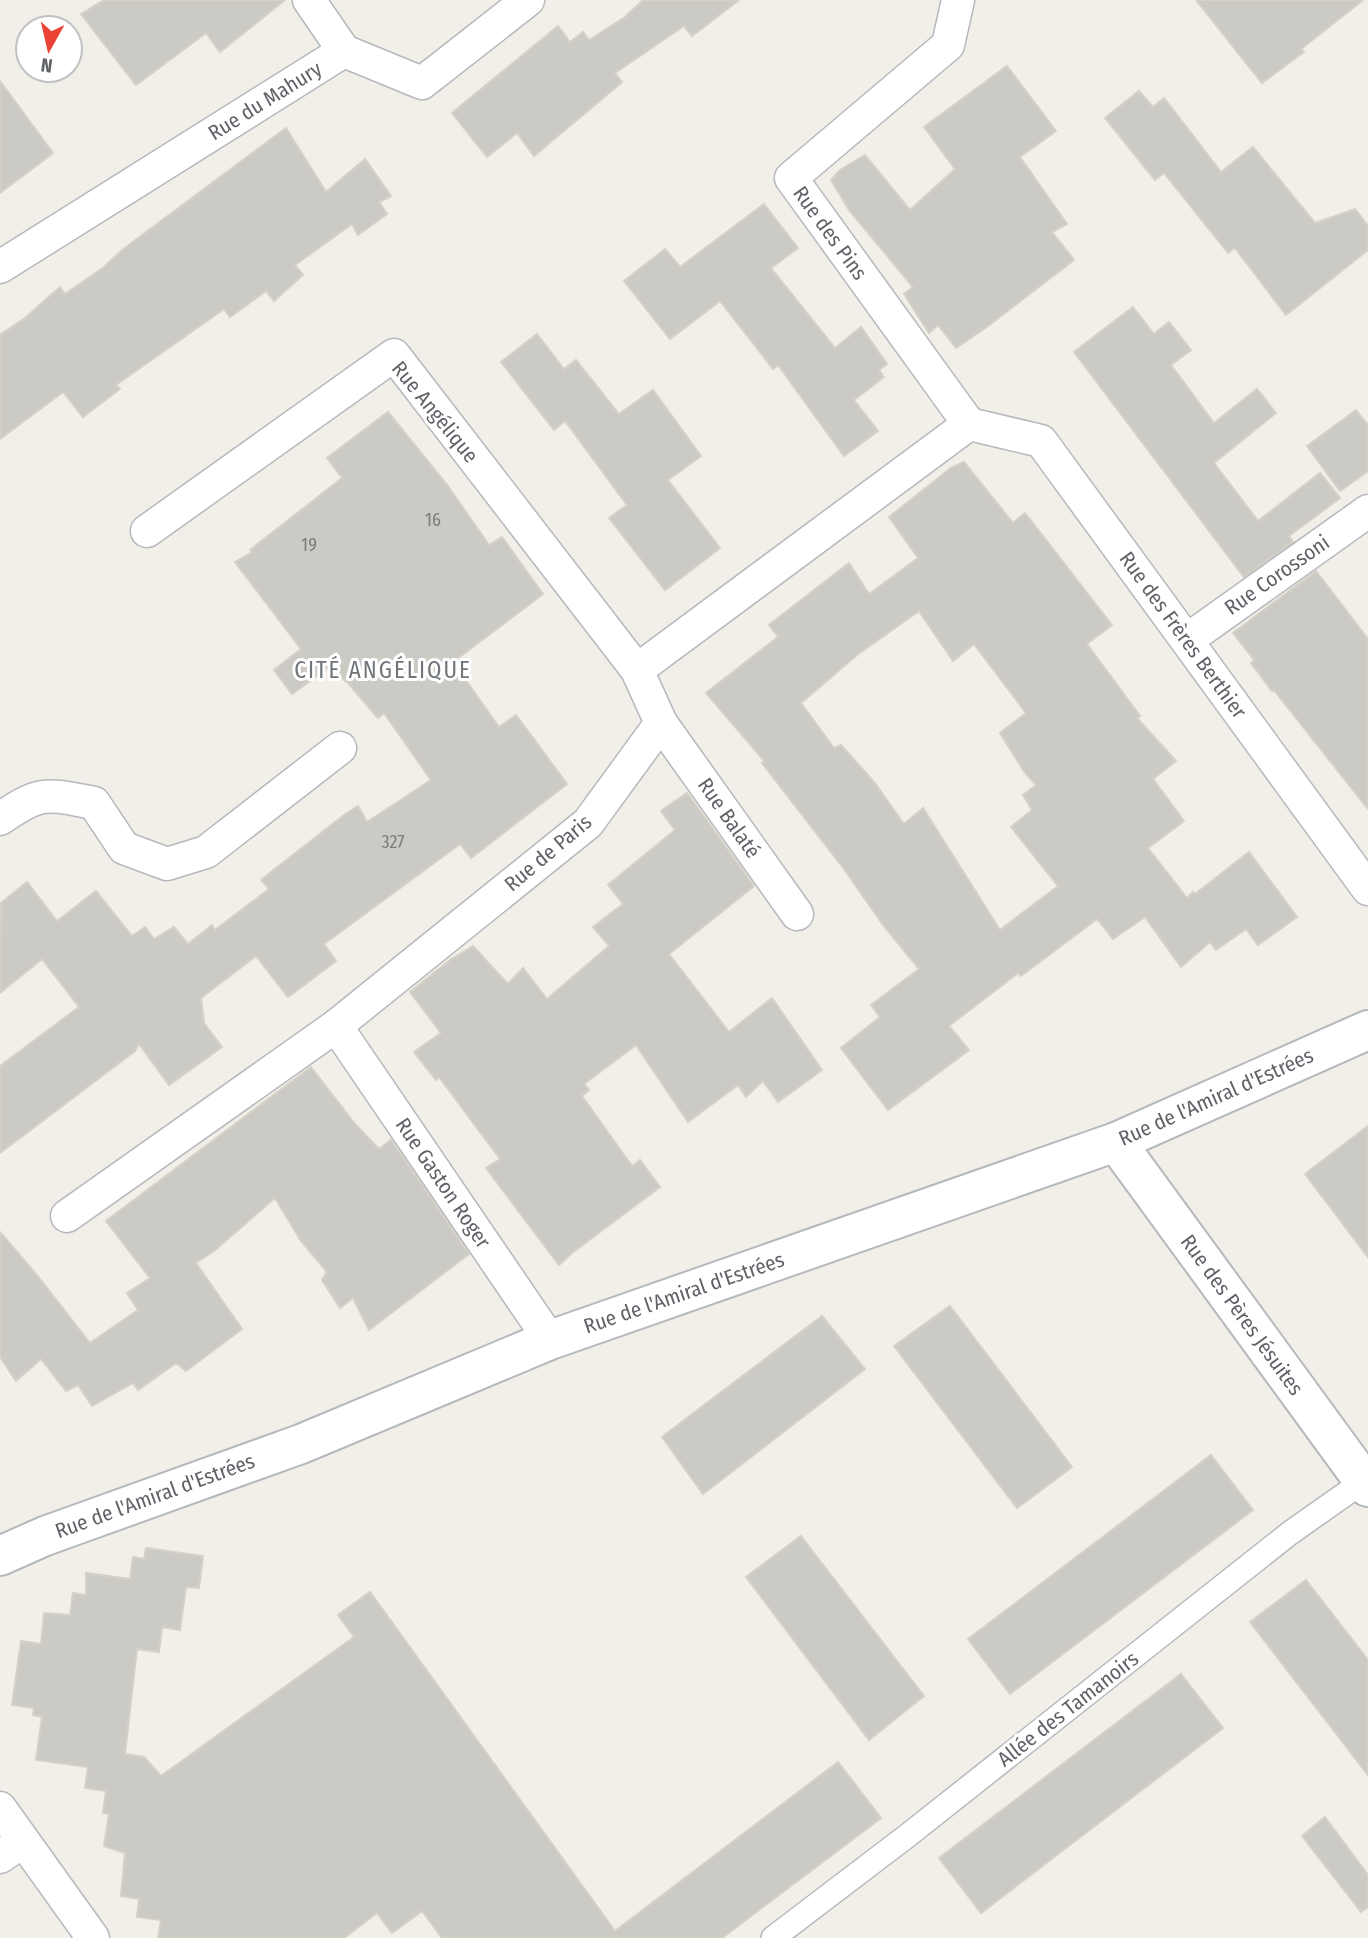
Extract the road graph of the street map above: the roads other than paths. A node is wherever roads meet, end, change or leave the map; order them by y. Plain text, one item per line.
1 (309, 0) edge
2 (528, 0) edge
3 (958, 0) edge
4 (344, 51) junction
5 (0, 267) edge
6 (969, 424) junction
7 (1368, 511) edge
8 (147, 531) dead end
9 (1187, 640) junction
10 (637, 670) junction
11 (662, 723) junction
12 (340, 748) dead end
13 (0, 819) edge
14 (1368, 889) edge
15 (797, 914) dead end
16 (336, 1026) junction
17 (1368, 1030) edge
18 (1116, 1142) junction
19 (67, 1216) dead end
20 (550, 1340) junction
21 (1366, 1484) edge
22 (0, 1556) edge
23 (0, 1808) edge
24 (12, 1849) edge
25 (93, 1938) edge
26 (773, 1938) edge

1 - 4 street
2 - 4 street, Rue du Mahury
3 - 6 street, Rue des Pins
4 - 5 street, Rue du Mahury
6 - 9 street, Rue des Frères Berthier
6 - 10 street
7 - 9 street, Rue Corossoni
8 - 10 street, Rue Angélique
9 - 14 street, Rue des Frères Berthier
10 - 11 street
11 - 15 street, Rue Balaté
11 - 16 street, Rue de Paris
12 - 13 street
16 - 19 street, Rue de Paris
16 - 20 street, Rue Gaston Roger
17 - 18 street, Rue de l'Amiral d'Estrées
18 - 20 street, Rue de l'Amiral d'Estrées
18 - 21 street, Rue des Pères Jésuites
20 - 22 street, Rue de l'Amiral d'Estrées
21 - 26 street, Allée des Tamanoirs
23 - 24 street
24 - 25 street

